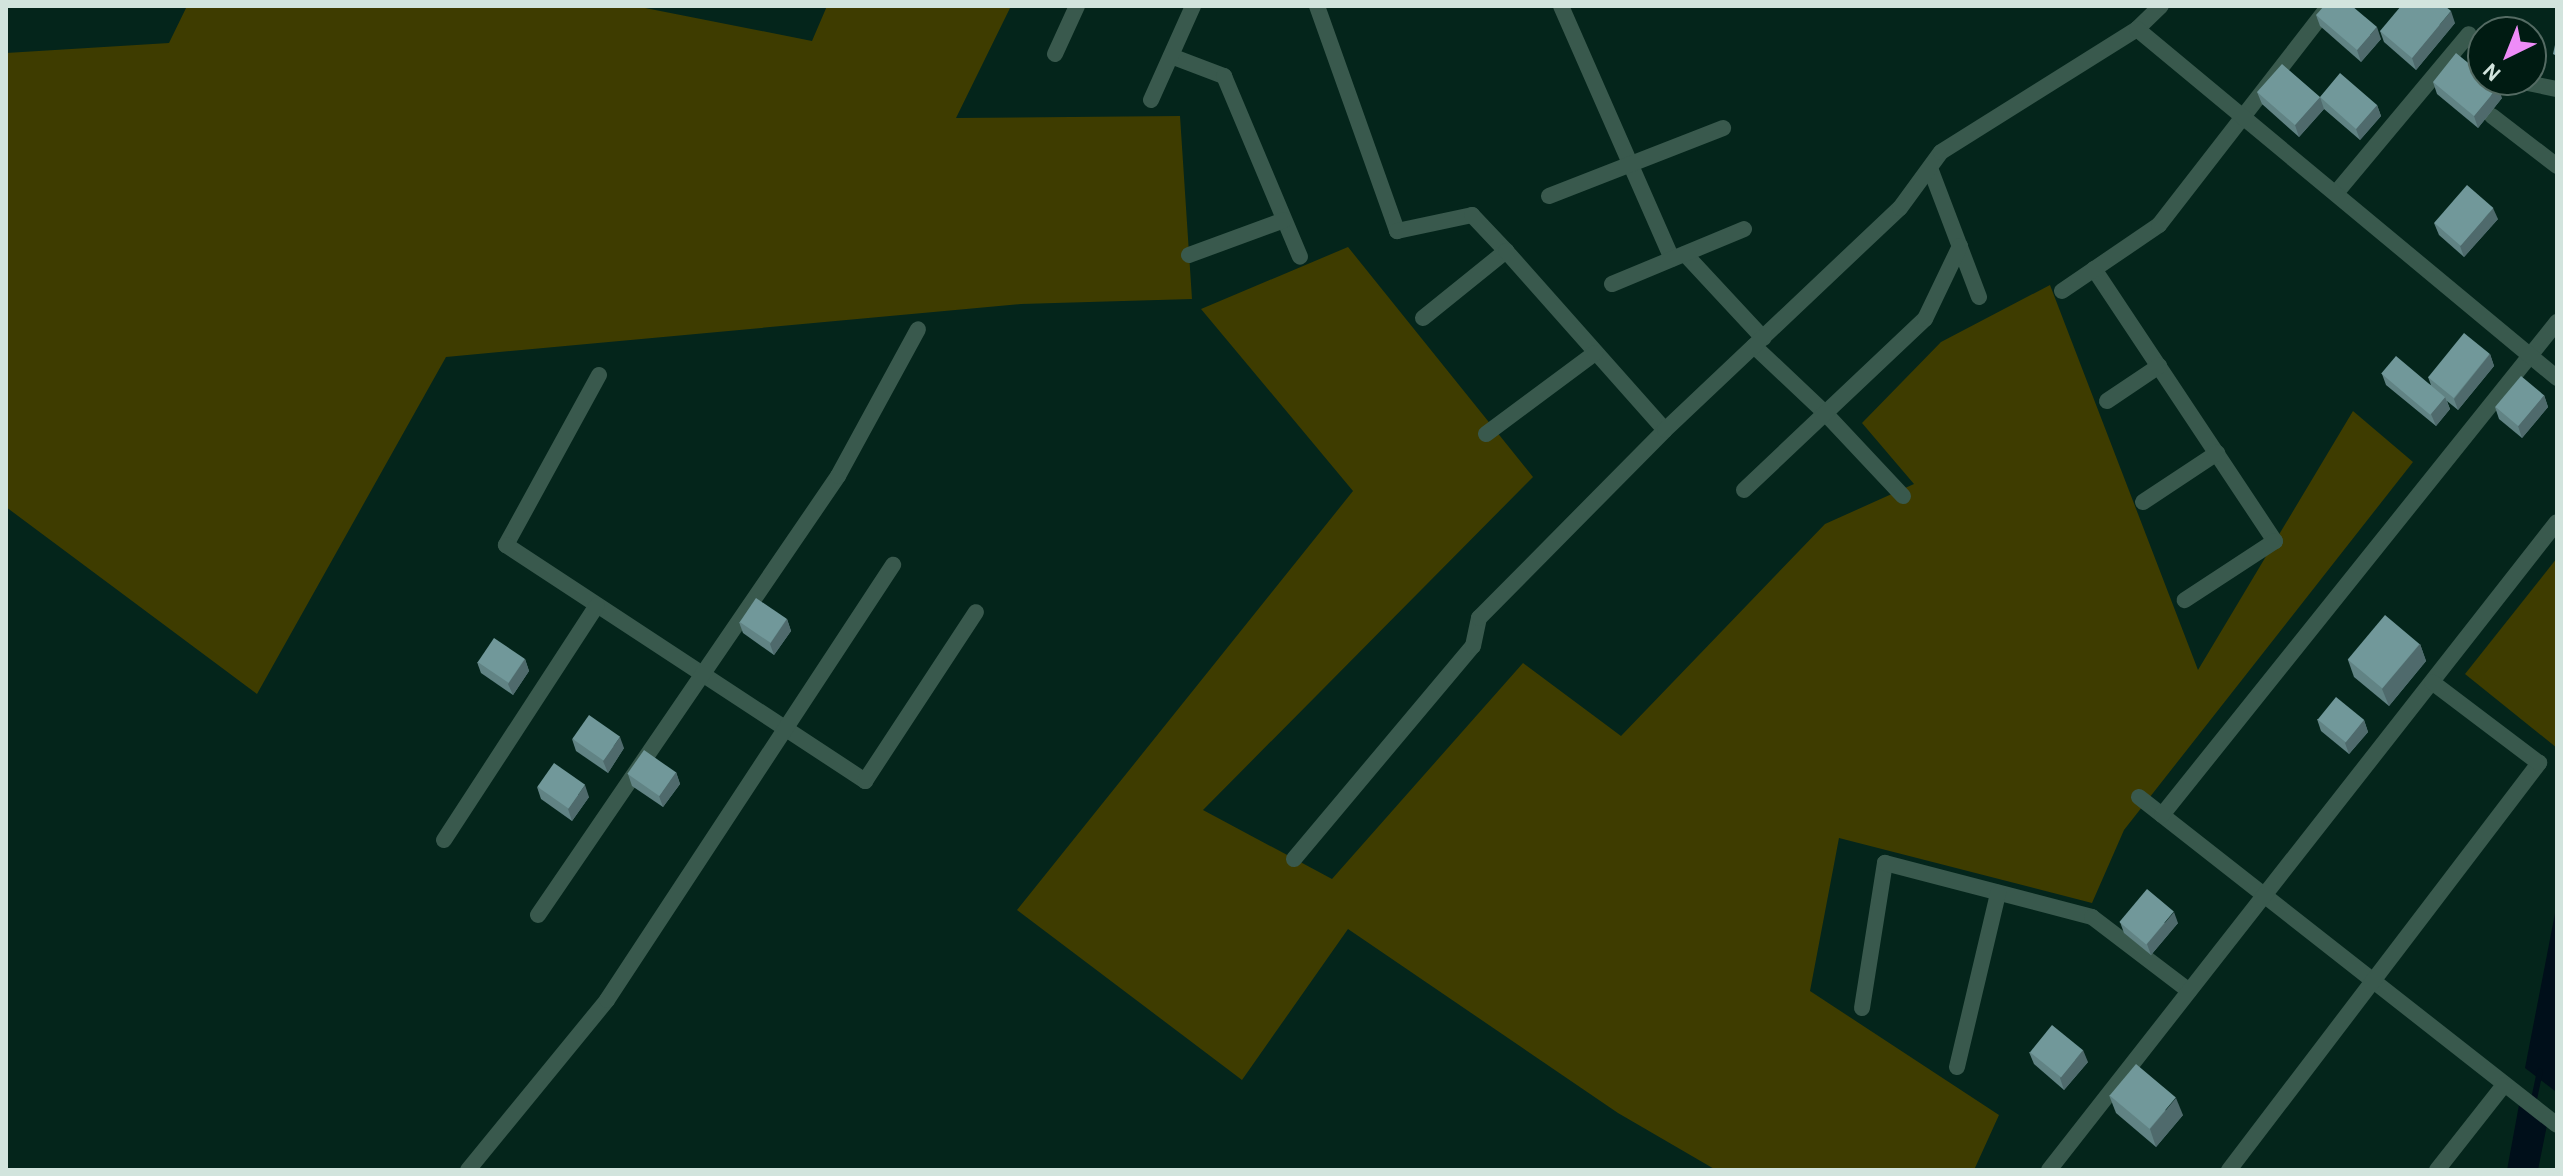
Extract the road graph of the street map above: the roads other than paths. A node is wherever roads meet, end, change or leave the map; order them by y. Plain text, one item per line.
1 (1077, 6) edge
2 (1193, 6) edge
3 (1317, 6) edge
4 (1561, 6) edge
5 (2161, 6) edge
6 (2329, 6) edge
7 (2137, 29) junction
8 (2467, 36) edge
9 (1055, 54) dead end
10 (1171, 56) junction
11 (1151, 100) dead end
12 (2492, 116) dead end
13 (2244, 118) junction
14 (1723, 128) dead end
15 (1631, 164) junction
16 (2557, 166) edge
17 (1930, 168) junction
18 (2336, 193) junction
19 (1549, 196) dead end
20 (1284, 220) junction
21 (1744, 229) dead end
22 (1960, 246) junction
23 (1506, 251) junction
24 (1189, 255) dead end
25 (1300, 257) dead end
26 (1679, 257) junction
27 (2094, 269) junction
28 (1612, 284) dead end
29 (2062, 291) dead end
30 (1979, 297) dead end
31 (1423, 318) dead end
32 (2557, 322) edge
33 (918, 329) dead end
34 (1758, 342) junction
35 (1595, 353) junction
36 (2530, 356) junction
37 (2159, 366) junction
38 (599, 375) dead end
39 (2557, 378) edge
40 (2107, 401) dead end
41 (1825, 413) junction
42 (1665, 430) junction
43 (1486, 434) dead end
44 (2217, 453) junction
45 (1744, 490) dead end
46 (1903, 496) dead end
47 (2143, 502) dead end
48 (2557, 522) edge
49 (893, 565) dead end
50 (2185, 600) dead end
51 (597, 605) junction
52 (976, 612) dead end
53 (702, 674) junction
54 (2432, 682) junction
55 (785, 728) junction
56 (2139, 797) dead end
57 (2162, 815) junction
58 (444, 840) dead end
59 (1294, 859) dead end
60 (1998, 893) junction
61 (2264, 896) junction
62 (538, 915) dead end
63 (2373, 981) junction
64 (2189, 991) junction
65 (1862, 1008) dead end
66 (1957, 1067) dead end
67 (2504, 1085) junction
68 (2557, 1125) edge
69 (468, 1170) edge
70 (2049, 1170) edge
71 (2229, 1170) edge
72 (2437, 1170) edge

1 - 9 street
2 - 10 street
3 - 23 street
4 - 15 street
5 - 7 street
6 - 13 street
7 - 13 street
7 - 17 street
8 - 18 street
10 - 11 street
10 - 20 street
12 - 16 street
13 - 18 street
13 - 27 street
14 - 15 street
15 - 19 street
15 - 26 street
17 - 22 street
17 - 34 street
18 - 36 street
20 - 24 street
20 - 25 street
21 - 26 street
22 - 30 street
22 - 41 street
23 - 31 street
23 - 35 street
26 - 28 street
26 - 34 street
27 - 29 street
27 - 37 street
32 - 36 street
33 - 53 street
34 - 41 street
34 - 42 street
35 - 42 street
35 - 43 street
36 - 39 street
36 - 57 street
37 - 40 street
37 - 44 street
38 - 51 street
41 - 45 street
41 - 46 street
42 - 59 street
44 - 47 street
44 - 50 street
48 - 54 street
49 - 55 street
51 - 53 street
51 - 58 street
52 - 55 street
53 - 55 street
53 - 62 street
54 - 61 street
54 - 63 street
55 - 69 street
56 - 57 street
57 - 61 street
60 - 64 street
60 - 65 street
60 - 66 street
61 - 63 street
61 - 64 street
63 - 67 street
63 - 71 street
64 - 70 street
67 - 68 street
67 - 72 street

